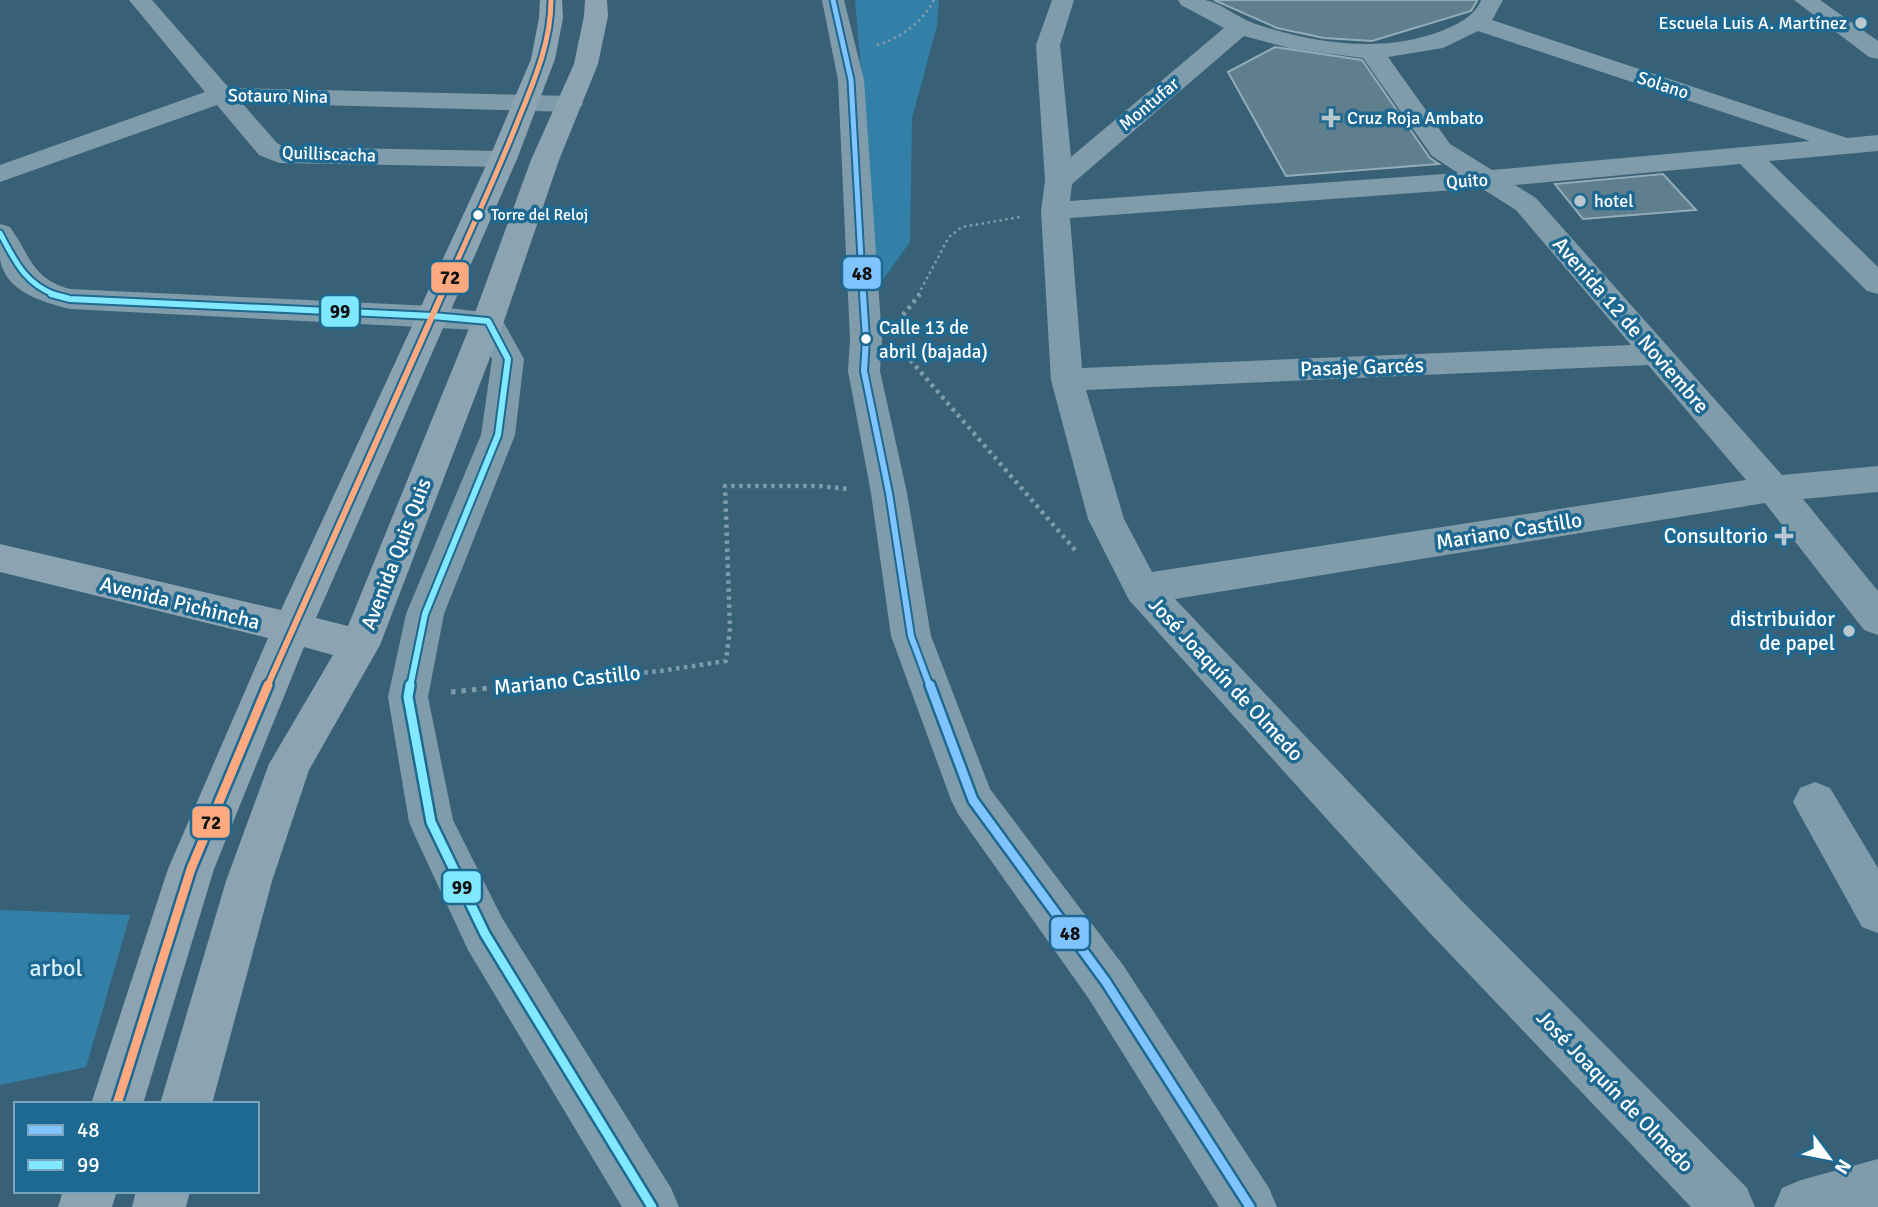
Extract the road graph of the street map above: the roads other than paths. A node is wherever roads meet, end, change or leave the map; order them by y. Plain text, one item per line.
1 (140, 0) edge
2 (551, 0) edge
3 (596, 0) edge
4 (833, 0) edge
5 (1063, 0) edge
6 (1189, 0) edge
7 (1492, 0) edge
8 (1805, 0) edge
9 (1476, 23) junction
10 (1240, 26) junction
11 (1370, 50) junction
12 (1878, 52) edge
13 (220, 95) junction
14 (526, 101) junction
15 (570, 104) junction
16 (1878, 143) edge
17 (1850, 146) junction
18 (1746, 155) junction
19 (503, 159) junction
20 (0, 174) edge
21 (1486, 179) junction
22 (1057, 196) junction
23 (0, 233) edge
24 (1878, 284) edge
25 (433, 316) junction
26 (488, 321) junction
27 (1658, 354) junction
28 (1067, 380) junction
29 (1878, 479) edge
30 (1774, 489) junction
31 (0, 558) edge
32 (1142, 589) junction
33 (1878, 619) edge
34 (291, 630) junction
35 (360, 645) junction
36 (1815, 802) dead end
37 (1878, 911) edge
38 (118, 1102) edge
39 (187, 1102) edge
40 (1878, 1186) edge
41 (652, 1207) edge
42 (1250, 1207) edge
43 (1728, 1207) edge
44 (1801, 1207) edge

1 - 13 street, Quilliscacha
2 - 14 main road
3 - 15 main road, Avenida Quis Quis
4 - 42 street
5 - 22 street, José Joaquín de Olmedo
6 - 10 street
7 - 9 street
8 - 12 street
9 - 11 street
9 - 17 street, Solano
10 - 11 street
10 - 22 street, Montufar
11 - 21 street, Avenida 12 de Noviembre
13 - 14 street, Sotauro Nina
13 - 19 street, Quilliscacha
13 - 20 street, Sotauro Nina
14 - 15 street, Sotauro Nina
14 - 19 main road
15 - 26 main road, Avenida Quis Quis
16 - 17 street, Quito
17 - 18 street, Quito
18 - 21 street, Quito
18 - 24 street
19 - 25 main road
21 - 22 street, Quito
21 - 27 street, Avenida 12 de Noviembre
22 - 28 street, José Joaquín de Olmedo
23 - 25 street
25 - 26 street
25 - 34 main road
26 - 35 main road, Avenida Quis Quis
26 - 41 street
27 - 28 street, Pasaje Garcés
27 - 30 street, Avenida 12 de Noviembre
28 - 32 street, José Joaquín de Olmedo
29 - 30 street, Mariano Castillo
30 - 32 street, Mariano Castillo
30 - 33 street, Avenida 12 de Noviembre
31 - 34 main road, Avenida Pichincha
32 - 43 street, José Joaquín de Olmedo
34 - 35 main road, Avenida Pichincha
34 - 38 main road
35 - 39 main road, Avenida Quis Quis
36 - 37 street
40 - 44 street

